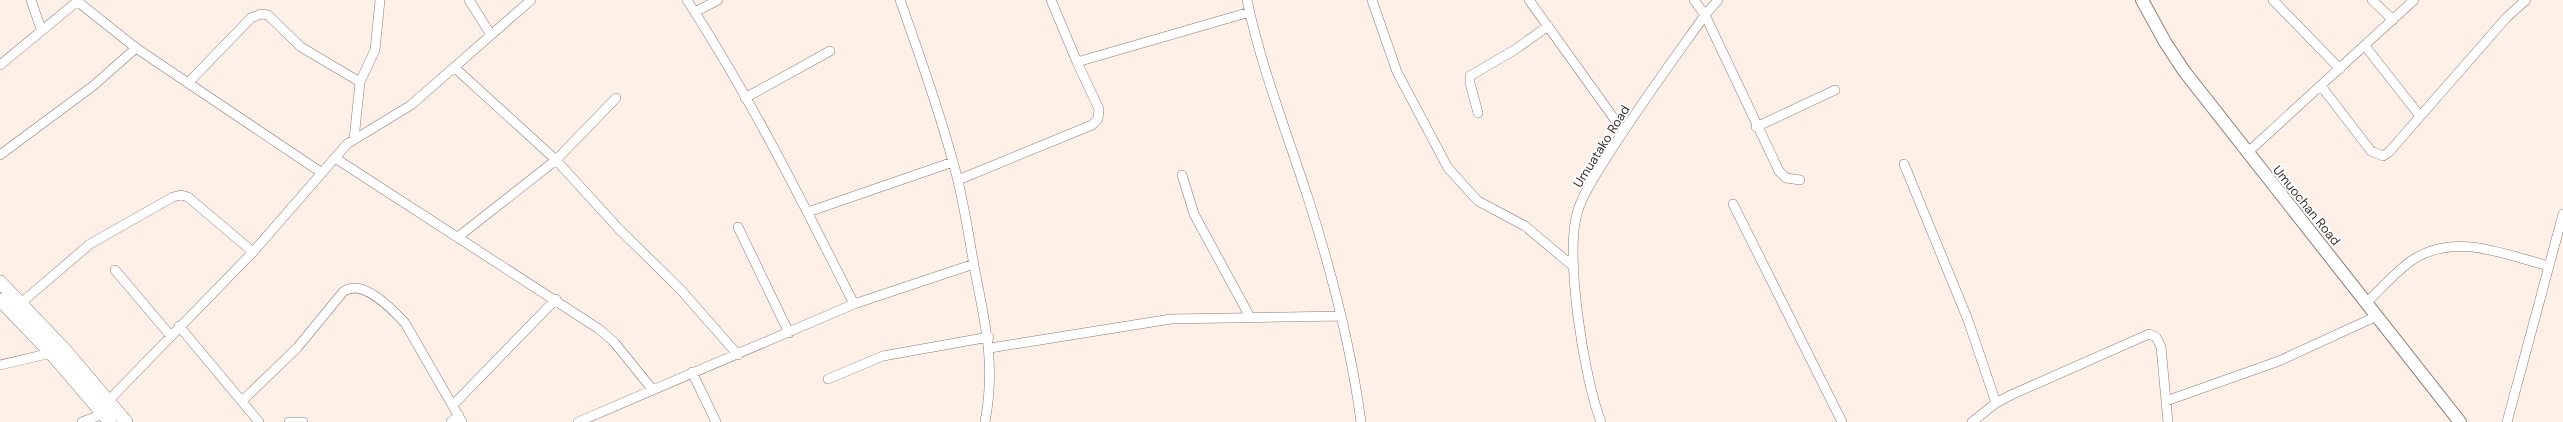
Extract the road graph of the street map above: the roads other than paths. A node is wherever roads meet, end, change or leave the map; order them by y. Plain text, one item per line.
1 (31, 0) edge
2 (380, 0) edge
3 (469, 0) edge
4 (531, 0) edge
5 (687, 0) edge
6 (718, 0) edge
7 (900, 0) edge
8 (1051, 0) edge
9 (1248, 0) edge
10 (1372, 0) edge
11 (1529, 0) edge
12 (1694, 0) edge
13 (1718, 0) edge
14 (2142, 0) edge
15 (2273, 0) edge
16 (2372, 0) edge
17 (2414, 0) edge
18 (2526, 0) edge
19 (78, 1) edge
20 (695, 12) junction
21 (1250, 12) junction
22 (1705, 14) junction
23 (2392, 20) junction
24 (1548, 26) junction
25 (41, 29) junction
26 (491, 35) junction
27 (2365, 46) junction
28 (136, 48) junction
29 (830, 51) dead end
30 (1077, 62) junction
31 (0, 65) edge
32 (455, 68) junction
33 (2340, 69) junction
34 (360, 82) junction
35 (188, 83) junction
36 (2321, 86) junction
37 (1835, 90) dead end
38 (616, 98) dead end
39 (744, 98) junction
40 (1478, 113) dead end
41 (2420, 116) junction
42 (1756, 127) junction
43 (1623, 131) junction
44 (354, 138) junction
45 (2247, 153) junction
46 (0, 155) edge
47 (335, 158) junction
48 (556, 160) junction
49 (953, 162) junction
50 (1904, 164) dead end
51 (322, 173) junction
52 (1182, 175) dead end
53 (958, 180) junction
54 (1800, 180) dead end
55 (1733, 204) dead end
56 (808, 212) junction
57 (2563, 214) edge
58 (738, 227) dead end
59 (458, 237) junction
60 (253, 252) junction
61 (974, 264) junction
62 (2549, 266) junction
63 (1574, 268) junction
64 (115, 270) dead end
65 (0, 282) edge
66 (556, 299) junction
67 (2367, 302) junction
68 (20, 303) junction
69 (854, 304) junction
70 (2, 307) edge
71 (1341, 316) junction
72 (2377, 316) junction
73 (1250, 317) junction
74 (179, 326) junction
75 (789, 332) junction
76 (170, 335) junction
77 (988, 337) junction
78 (990, 348) junction
79 (51, 353) junction
80 (738, 355) junction
81 (0, 365) edge
82 (692, 372) junction
83 (828, 379) dead end
84 (652, 390) junction
85 (108, 401) junction
86 (242, 401) junction
87 (2166, 401) junction
88 (1996, 403) junction
89 (454, 404) junction
90 (106, 418) edge
91 (461, 419) edge
92 (82, 422) edge
93 (126, 422) edge
94 (259, 422) edge
95 (289, 422) edge
96 (303, 422) edge
97 (451, 422) edge
98 (578, 422) edge
99 (716, 422) edge
100 (985, 422) edge
101 (1360, 422) edge
102 (1598, 422) edge
103 (1842, 422) edge
104 (1972, 422) edge
105 (2168, 422) edge
106 (2460, 422) edge
107 (2507, 422) edge

1 - 25 street
2 - 34 street
3 - 26 street
4 - 26 street
5 - 20 street
6 - 20 street
7 - 49 street
8 - 30 street
9 - 21 street
10 - 63 street
11 - 24 street
12 - 22 street
13 - 22 street, Umuatako Road
14 - 45 street, Umuochan Road
15 - 33 street
16 - 23 street
17 - 23 street
18 - 41 street
19 - 25 street
19 - 28 street
20 - 39 street
21 - 30 street
21 - 71 street
22 - 42 street
22 - 43 street, Umuatako Road
23 - 27 street
24 - 40 street
24 - 43 street
25 - 31 street
26 - 32 street
27 - 33 street
27 - 41 street
28 - 35 street
28 - 46 street
29 - 39 street
30 - 53 street
32 - 44 street
32 - 48 street
33 - 36 street
34 - 35 street
34 - 44 street
35 - 51 street
36 - 41 street
36 - 45 street
37 - 42 street
38 - 48 street
39 - 56 street
42 - 54 street
43 - 63 street, Umuatako Road
44 - 47 street
45 - 67 street, Umuochan Road
47 - 51 street
47 - 59 street
48 - 59 street
48 - 80 street
49 - 53 street
49 - 56 street
50 - 88 street
51 - 60 street
52 - 73 street
53 - 61 street
55 - 103 street
56 - 69 street
57 - 62 street
58 - 75 street
59 - 66 street
60 - 68 street
60 - 74 street
61 - 69 street
61 - 77 street
62 - 67 street
62 - 107 street
63 - 102 street, Umuatako Road
64 - 76 street
65 - 68 main road
66 - 84 street
66 - 89 street
67 - 72 street, Umuochan Road
68 - 85 main road
69 - 75 street
70 - 79 main road
71 - 73 street
71 - 101 street
72 - 87 street
72 - 106 street, Umuochan Road
73 - 78 street
74 - 76 street
74 - 86 street
75 - 80 street
76 - 85 street
77 - 78 street
77 - 83 street
78 - 100 street
79 - 81 street
79 - 90 main road
80 - 82 street
82 - 84 street
82 - 99 street
84 - 98 street
85 - 93 main road
86 - 89 street
86 - 94 street
87 - 88 street
87 - 105 street
88 - 104 street
89 - 91 street
90 - 92 street
91 - 97 street
95 - 96 street

